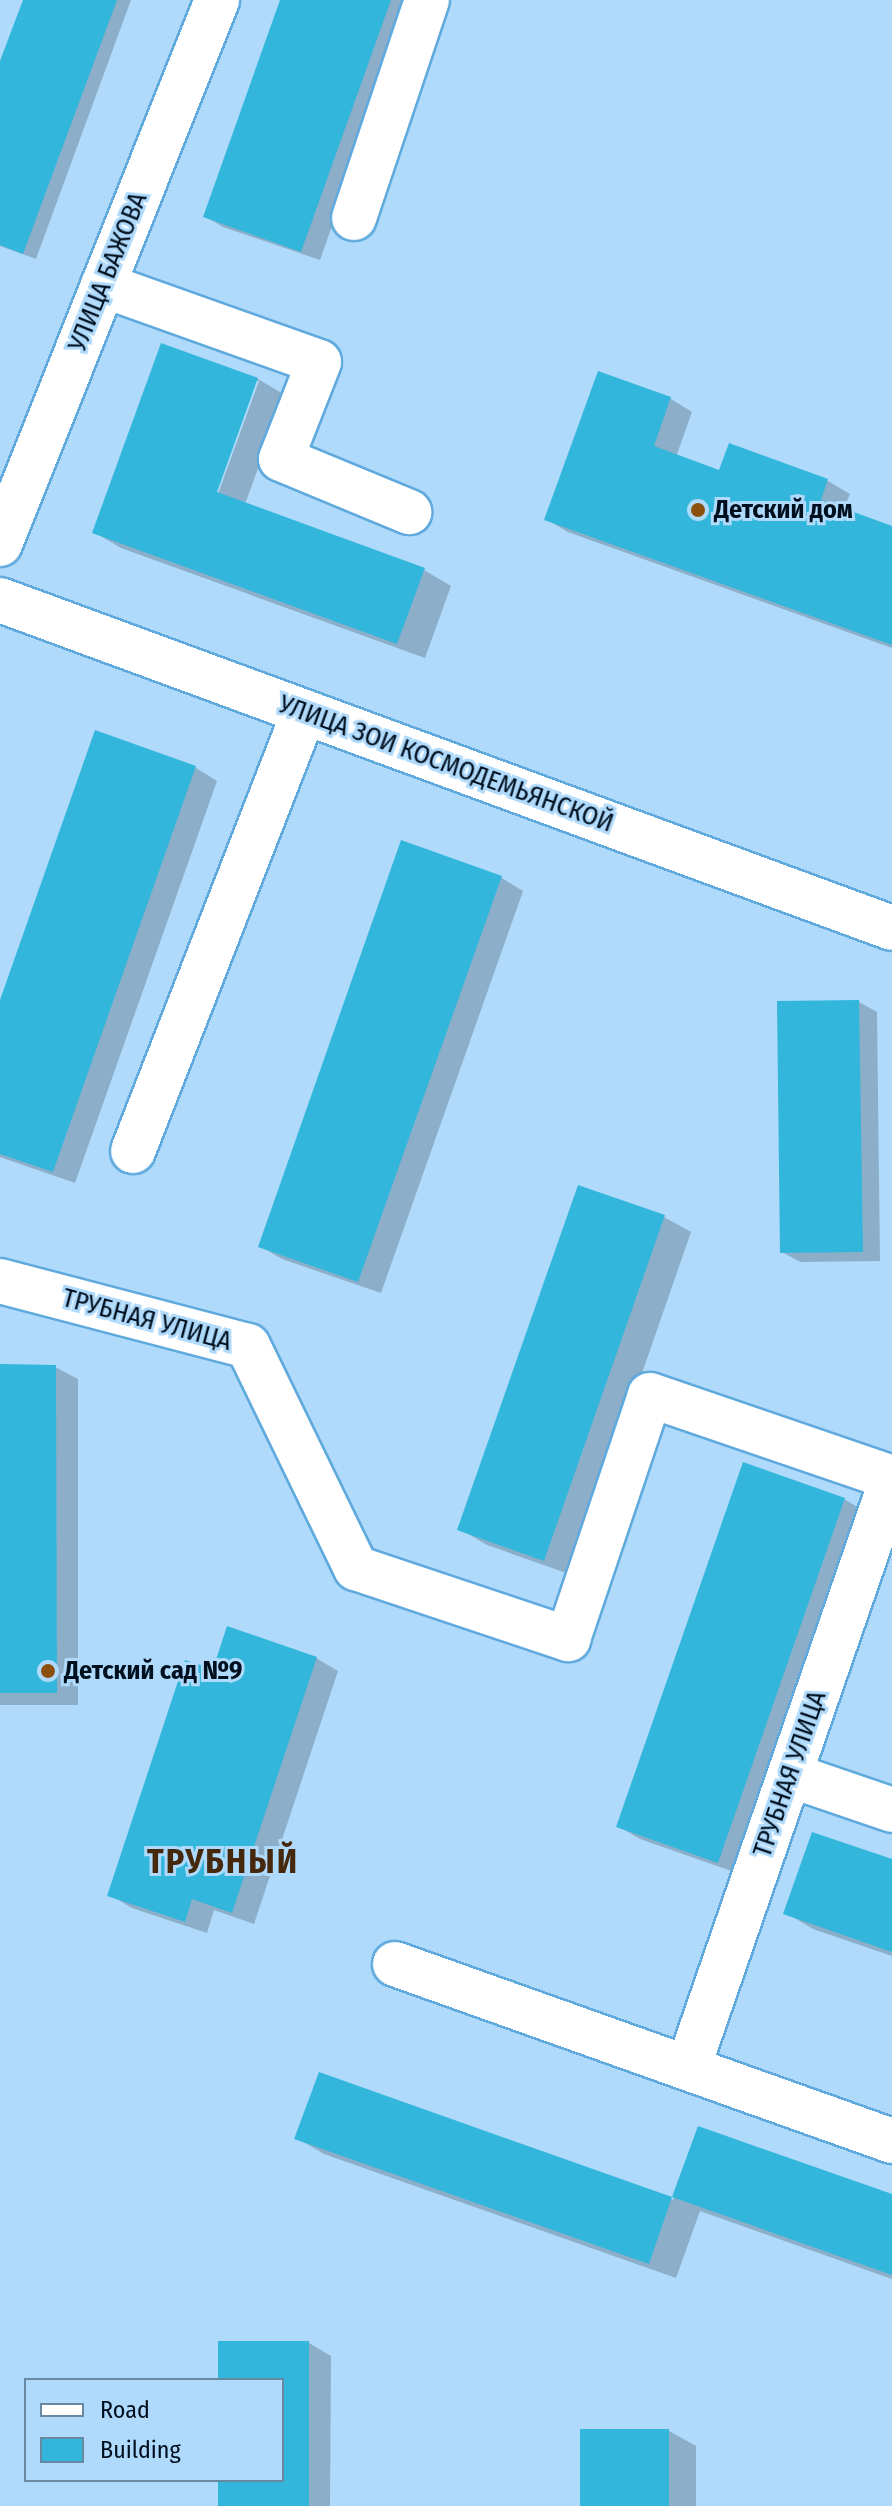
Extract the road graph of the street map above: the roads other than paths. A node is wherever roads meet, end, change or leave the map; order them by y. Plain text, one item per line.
1 (217, 0) edge
2 (427, 0) edge
3 (354, 218) dead end
4 (103, 285) junction
5 (409, 512) dead end
6 (0, 544) edge
7 (0, 600) edge
8 (304, 712) junction
9 (892, 928) edge
10 (133, 1151) dead end
11 (0, 1281) edge
12 (892, 1479) edge
13 (790, 1775) junction
14 (892, 1810) edge
15 (395, 1964) dead end
16 (688, 2068) junction
17 (892, 2141) edge

1 - 4 street, УЛИЦА БАЖОВА
2 - 3 street
4 - 5 street
4 - 6 street, УЛИЦА БАЖОВА
7 - 8 street, УЛИЦА ЗОИ КОСМОДЕМЬЯНСКОЙ
8 - 9 street, УЛИЦА ЗОИ КОСМОДЕМЬЯНСКОЙ
8 - 10 street
11 - 12 street, ТРУБНАЯ УЛИЦА
12 - 13 street, ТРУБНАЯ УЛИЦА
13 - 14 street
13 - 16 street, ТРУБНАЯ УЛИЦА
15 - 16 street
16 - 17 street

